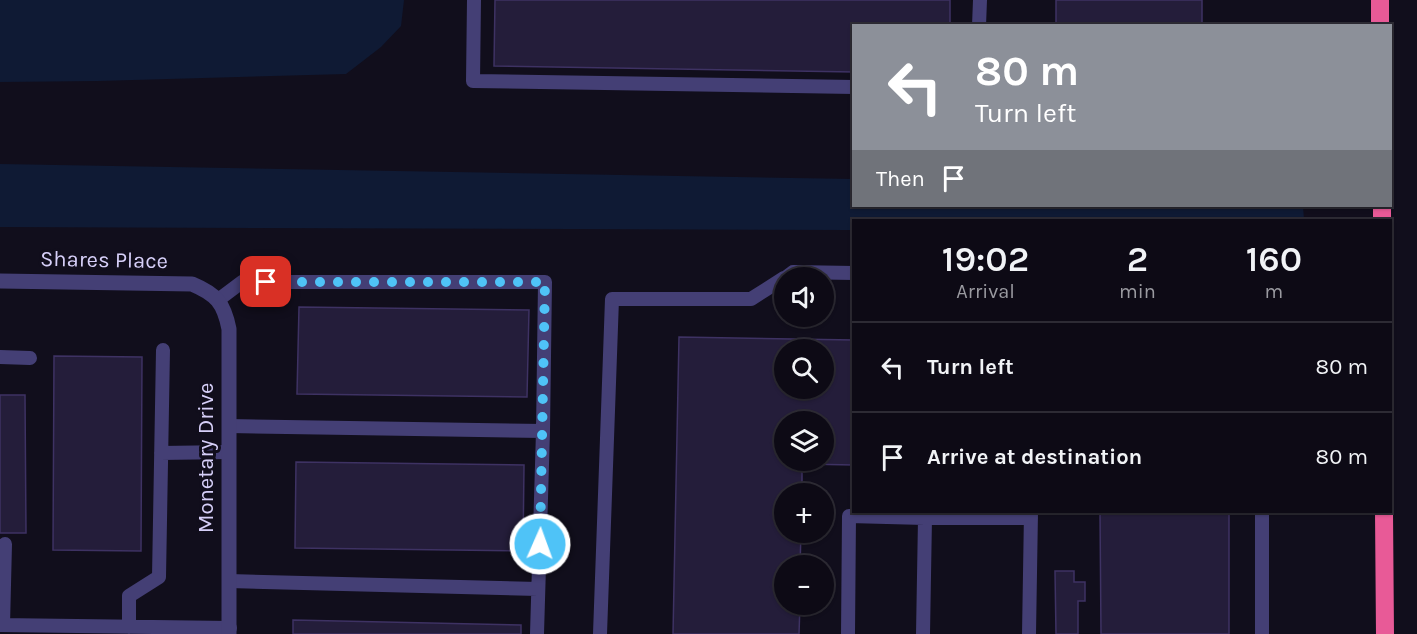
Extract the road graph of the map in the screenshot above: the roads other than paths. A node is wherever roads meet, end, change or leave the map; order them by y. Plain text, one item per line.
1 (474, 0) edge
2 (980, 0) edge
3 (1380, 0) edge
4 (979, 24) edge
5 (1380, 24) edge
6 (852, 87) edge
7 (834, 273) edge
8 (852, 273) edge
9 (0, 280) edge
10 (774, 285) edge
11 (212, 295) junction
12 (163, 350) dead end
13 (0, 357) edge
14 (30, 358) dead end
15 (229, 426) junction
16 (543, 431) junction
17 (229, 452) junction
18 (161, 453) junction
19 (1262, 513) edge
20 (1384, 513) edge
21 (1031, 515) edge
22 (925, 518) junction
23 (5, 544) dead end
24 (229, 581) junction
25 (538, 589) junction
26 (2, 625) edge
27 (129, 627) junction
28 (229, 631) edge
29 (537, 634) edge
30 (600, 634) edge
31 (848, 634) edge
32 (923, 634) edge
33 (1029, 634) edge
34 (1262, 634) edge
35 (1385, 634) edge

1 - 6 lane
2 - 4 lane
3 - 5 highway
7 - 8 lane
9 - 11 street, Shares Place
10 - 30 lane
11 - 15 street, Monetary Drive
11 - 16 lane
12 - 18 lane
13 - 14 lane
15 - 16 lane
15 - 17 street, Monetary Drive
16 - 25 lane
17 - 18 lane
17 - 24 street, Monetary Drive
18 - 27 lane
19 - 34 lane
20 - 35 highway
21 - 22 lane
21 - 33 lane
22 - 31 lane
22 - 32 lane
23 - 26 lane
24 - 25 lane
24 - 28 street, Monetary Drive
25 - 29 lane
26 - 27 lane
27 - 28 lane

